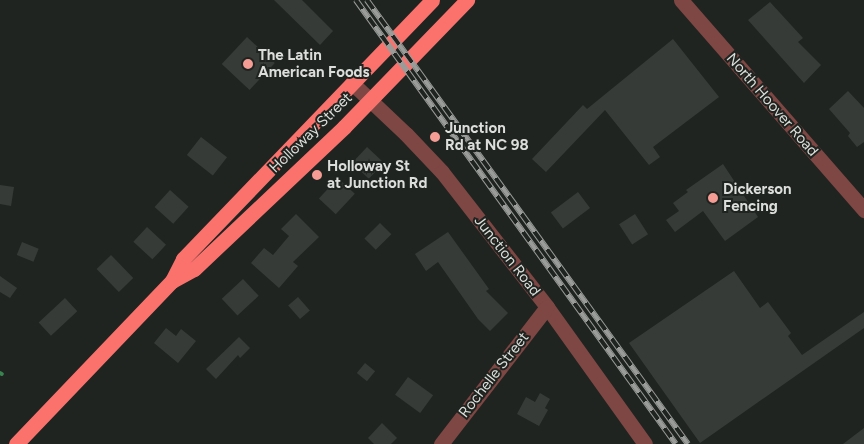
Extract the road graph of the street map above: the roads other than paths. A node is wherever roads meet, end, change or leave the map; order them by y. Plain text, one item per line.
1 (432, 0) edge
2 (466, 0) edge
3 (689, 2) edge
4 (352, 82) junction
5 (370, 100) junction
6 (864, 210) edge
7 (172, 281) junction
8 (547, 307) junction
9 (16, 444) edge
10 (441, 444) edge
11 (645, 444) edge

1 - 4 highway, Holloway Street
2 - 5 highway, Holloway Street
3 - 6 street, North Hoover Road
4 - 5 street, Junction Road
4 - 7 highway, Holloway Street
5 - 7 highway, Holloway Street
5 - 8 street, Junction Road
7 - 9 highway, Holloway Street
8 - 10 street, Rochelle Street
8 - 11 street, Junction Road

